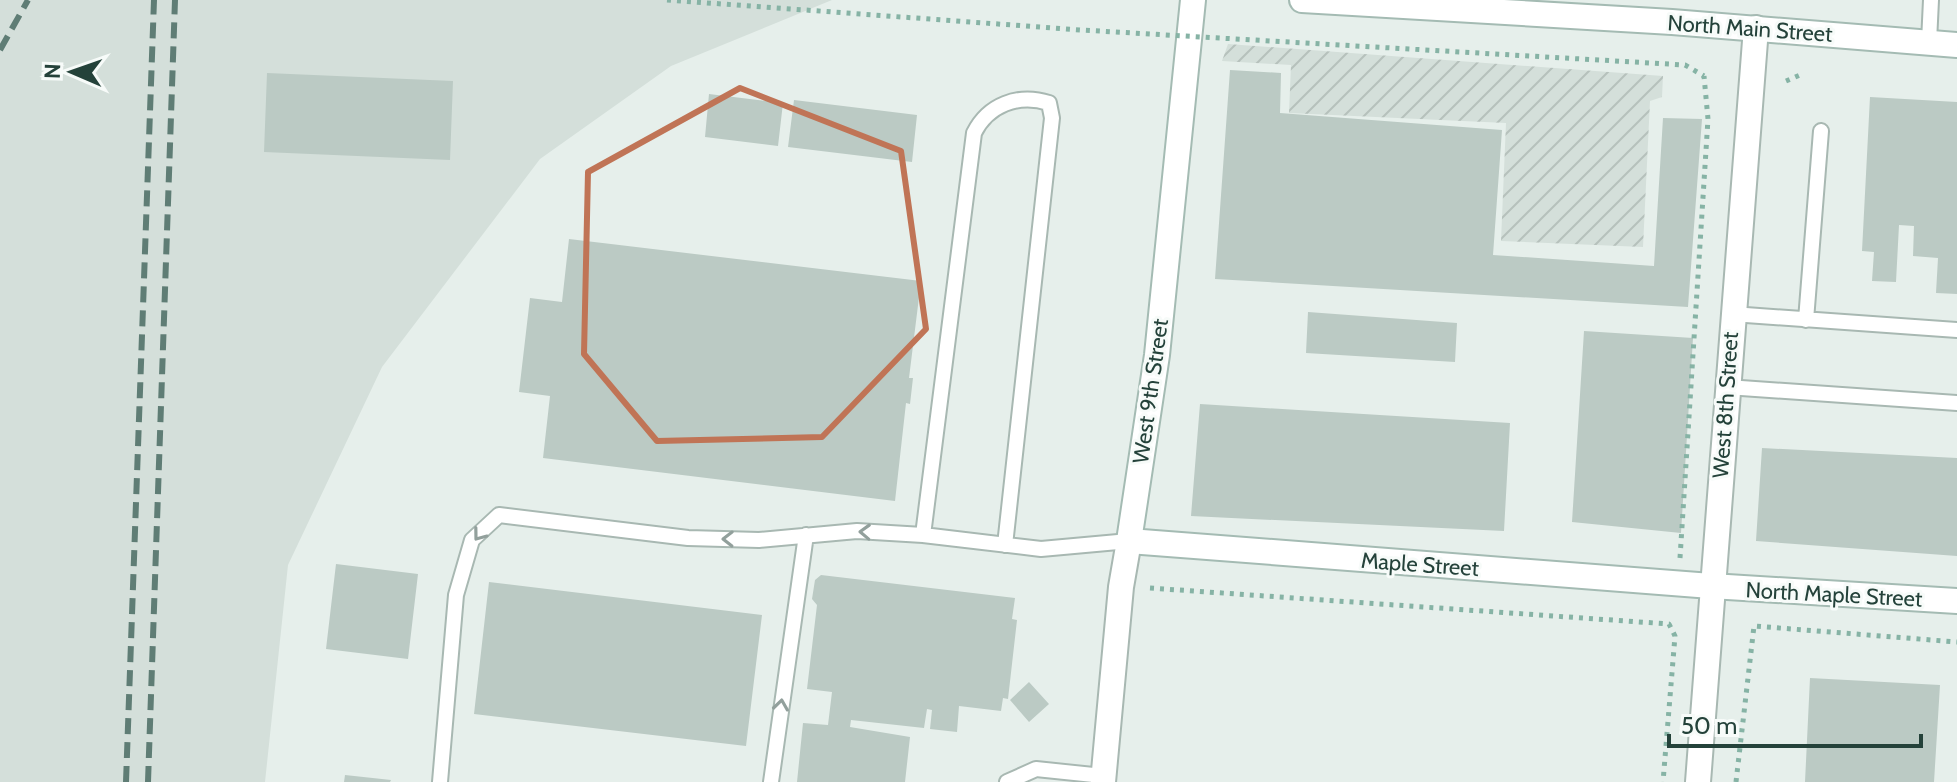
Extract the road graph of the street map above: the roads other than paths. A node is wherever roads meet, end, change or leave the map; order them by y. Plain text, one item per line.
1 (1193, 0) edge
2 (1302, 0) edge
3 (1931, 0) edge
4 (1756, 28) junction
5 (1929, 42) junction
6 (1957, 45) edge
7 (1821, 131) dead end
8 (1732, 314) junction
9 (1806, 320) junction
10 (1957, 330) edge
11 (1727, 387) junction
12 (1957, 403) edge
13 (806, 535) junction
14 (923, 535) junction
15 (1129, 541) junction
16 (1005, 545) junction
17 (1711, 586) junction
18 (1957, 601) edge
19 (1103, 779) edge
20 (440, 782) edge
21 (771, 782) edge
22 (1007, 782) edge
23 (1698, 782) edge

1 - 15 street, West 9th Street
2 - 4 street, North Main Street
3 - 5 lane
4 - 5 street, North Main Street
4 - 8 street, West 8th Street
5 - 6 street, North Main Street
7 - 9 lane
8 - 9 lane
8 - 11 street, West 8th Street
9 - 10 lane
11 - 12 lane
11 - 17 street, West 8th Street
14 -> 13 lane
13 -> 20 lane
21 -> 13 lane
14 - 16 lane
14 - 16 lane
15 - 16 lane
15 - 17 street, Maple Street
15 - 19 street, West 9th Street
17 - 18 street, North Maple Street
17 - 23 street, West 8th Street
19 - 22 lane

